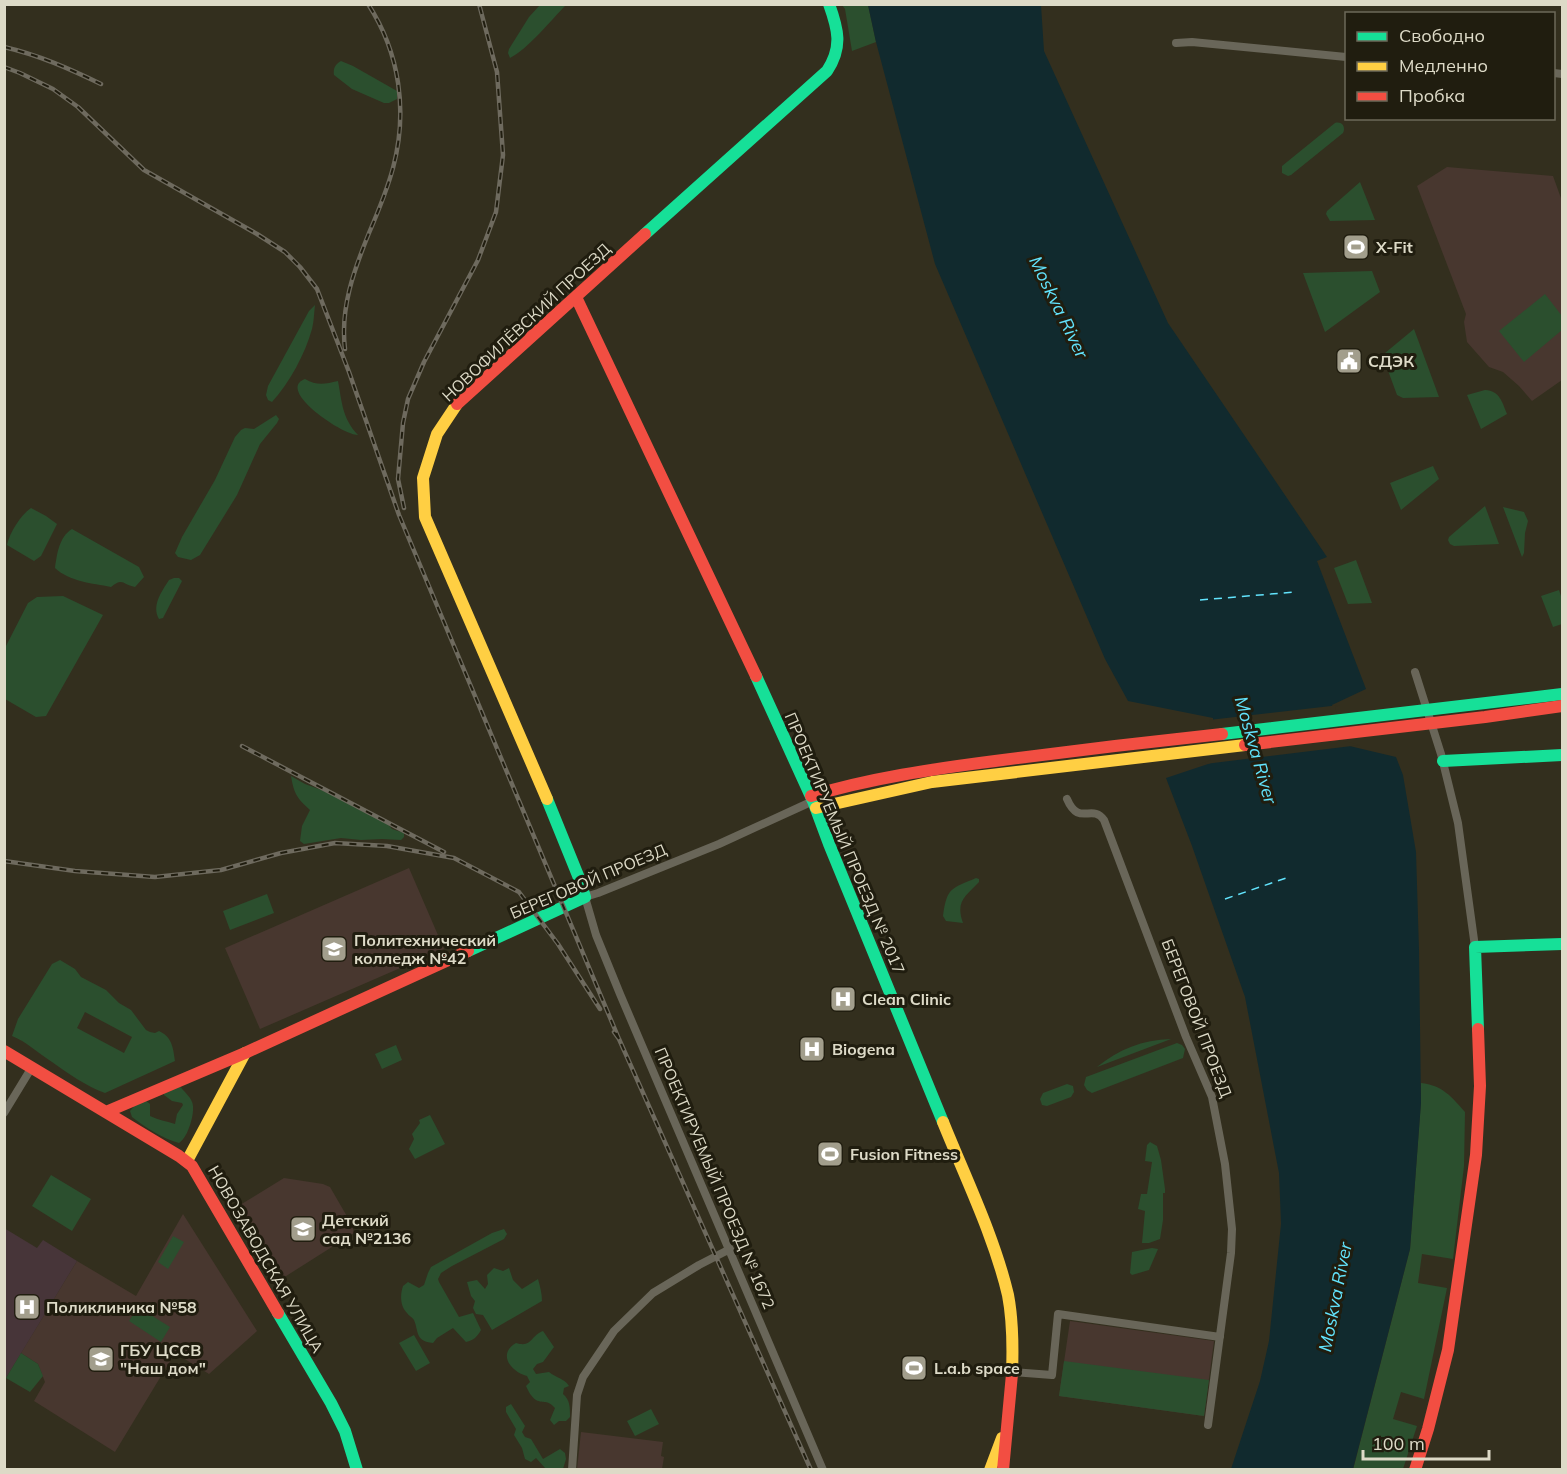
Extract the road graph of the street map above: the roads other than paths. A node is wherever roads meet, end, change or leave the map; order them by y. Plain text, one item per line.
1 (828, 4) edge
2 (1176, 43) dead end
3 (1345, 57) edge
4 (576, 297) junction
5 (1415, 672) dead end
6 (1563, 694) edge
7 (1563, 706) edge
8 (1563, 754) edge
9 (1443, 761) junction
10 (1067, 799) dead end
11 (813, 802) junction
12 (585, 897) junction
13 (1563, 944) edge
14 (1475, 947) junction
15 (4, 1050) edge
16 (245, 1053) junction
17 (32, 1067) junction
18 (106, 1112) junction
19 (4, 1113) edge
20 (187, 1161) junction
21 (730, 1250) junction
22 (1220, 1337) junction
23 (1012, 1372) junction
24 (1007, 1422) junction
25 (1208, 1425) dead end
26 (357, 1470) edge
27 (572, 1470) edge
28 (823, 1470) edge
29 (990, 1470) edge
30 (1004, 1470) edge
31 (1415, 1470) edge

1 - 4 street, НОВОФИЛЁВСКИЙ ПРОЕЗД
2 - 3 street
4 - 11 street, ПРОЕКТИРУЕМЫЙ ПРОЕЗД № 2017
4 - 12 street, НОВОФИЛЁВСКИЙ ПРОЕЗД
5 - 9 street
6 - 11 street
7 - 11 street
8 - 9 street
9 - 14 street
10 - 22 street, БЕРЕГОВОЙ ПРОЕЗД
11 - 12 street, БЕРЕГОВОЙ ПРОЕЗД
11 - 23 street, ПРОЕКТИРУЕМЫЙ ПРОЕЗД № 2017
12 - 16 street, БЕРЕГОВОЙ ПРОЕЗД
12 - 21 street, ПРОЕКТИРУЕМЫЙ ПРОЕЗД № 1672
13 - 14 street
14 - 31 street
15 - 17 street, НОВОЗАВОДСКАЯ УЛИЦА
16 - 18 street, БЕРЕГОВОЙ ПРОЕЗД
16 - 20 street
17 - 18 street, НОВОЗАВОДСКАЯ УЛИЦА
17 - 19 street
18 - 20 street, НОВОЗАВОДСКАЯ УЛИЦА
20 - 26 street, НОВОЗАВОДСКАЯ УЛИЦА
21 - 27 street
21 - 28 street, ПРОЕКТИРУЕМЫЙ ПРОЕЗД № 1672
22 - 23 street
22 - 25 street, БЕРЕГОВОЙ ПРОЕЗД
23 - 24 street, ПРОЕКТИРУЕМЫЙ ПРОЕЗД № 2017
24 - 29 street, ПРОЕКТИРУЕМЫЙ ПРОЕЗД № 2017
24 - 30 street, ПРОЕКТИРУЕМЫЙ ПРОЕЗД № 2017

